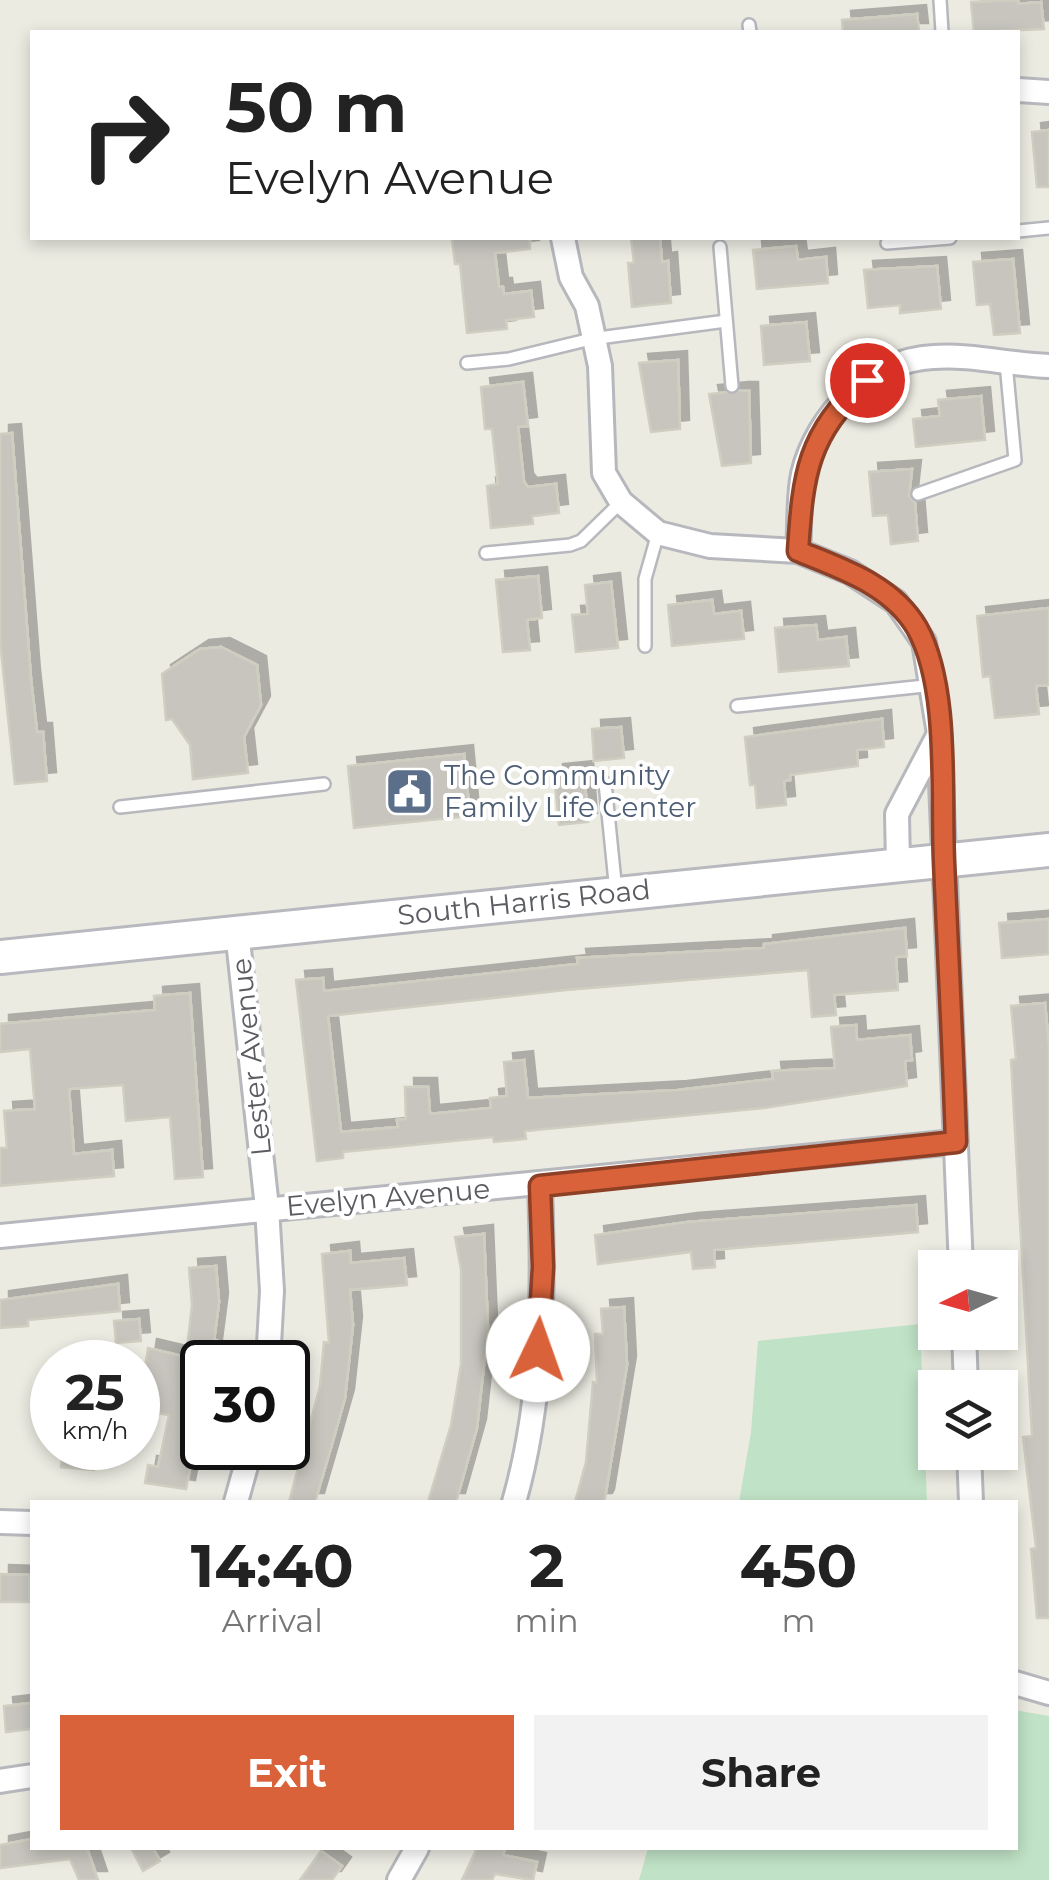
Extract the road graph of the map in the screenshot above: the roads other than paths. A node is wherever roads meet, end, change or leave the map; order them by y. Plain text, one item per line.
1 (940, 0) edge
2 (942, 30) edge
3 (1020, 90) edge
4 (1049, 92) edge
5 (1049, 228) edge
6 (1020, 231) edge
7 (563, 240) edge
8 (925, 240) edge
9 (887, 243) dead end
10 (720, 248) dead end
11 (726, 321) junction
12 (592, 339) junction
13 (467, 363) dead end
14 (1006, 363) junction
15 (1049, 366) edge
16 (732, 386) dead end
17 (918, 494) dead end
18 (621, 502) junction
19 (658, 532) junction
20 (798, 551) junction
21 (486, 553) dead end
22 (645, 646) dead end
23 (934, 685) junction
24 (737, 706) dead end
25 (939, 734) junction
26 (606, 783) dead end
27 (324, 784) dead end
28 (120, 807) dead end
29 (1049, 850) edge
30 (944, 858) junction
31 (898, 864) junction
32 (616, 892) junction
33 (238, 931) junction
34 (0, 958) edge
35 (956, 1142) junction
36 (540, 1186) junction
37 (267, 1208) junction
38 (0, 1236) edge
39 (959, 1250) edge
40 (269, 1340) edge
41 (245, 1470) edge
42 (970, 1470) edge
43 (237, 1500) edge
44 (514, 1500) edge
45 (972, 1500) edge
46 (0, 1522) edge
47 (30, 1524) edge
48 (1018, 1683) edge
49 (1049, 1693) edge
50 (30, 1776) edge
51 (0, 1782) edge
52 (416, 1850) edge
53 (399, 1880) edge

1 - 2 lane
3 - 4 street
5 - 6 lane
7 - 12 street
8 - 9 lane
10 - 11 lane
11 - 12 lane
11 - 16 lane
12 - 13 lane
12 - 18 street
14 - 15 street
14 - 17 lane
14 - 20 street
18 - 19 street
18 - 21 lane
19 - 20 street
19 - 22 lane
20 - 23 street
23 - 24 lane
23 - 25 street
25 - 30 street
25 - 31 street
26 - 32 lane
27 - 28 lane
29 - 30 main road, South Harris Road
30 - 31 main road, South Harris Road
30 - 35 street
31 - 32 main road, South Harris Road
32 - 33 main road, South Harris Road
33 - 34 main road, South Harris Road
33 - 37 street, Lester Avenue
35 - 36 street, Evelyn Avenue
35 - 39 street
36 - 37 street, Evelyn Avenue
36 - 44 street
37 - 38 street, Evelyn Avenue
37 - 40 street, Lester Avenue
41 - 43 street
42 - 45 street
46 - 47 street
48 - 49 street
50 - 51 street
52 - 53 street

